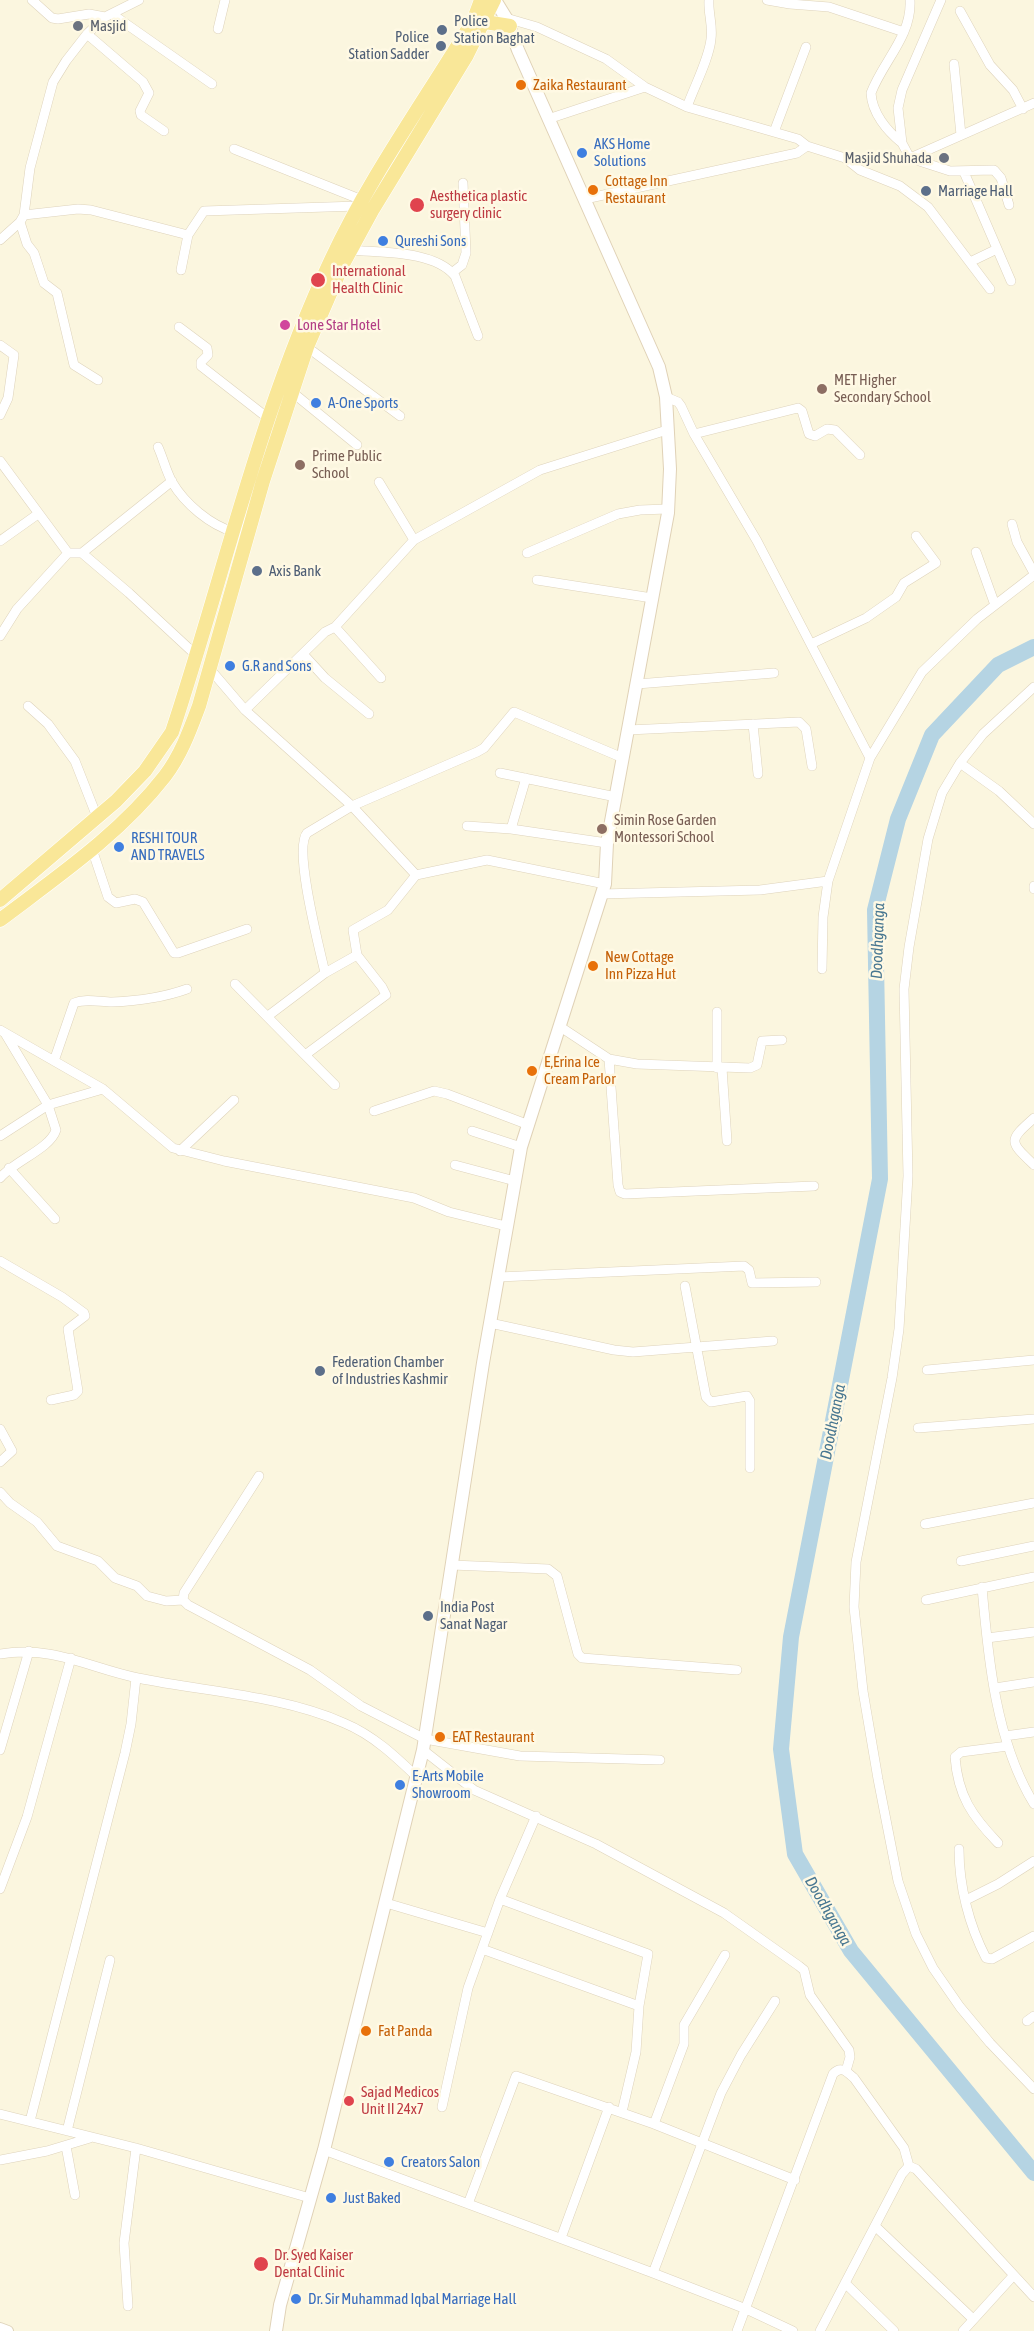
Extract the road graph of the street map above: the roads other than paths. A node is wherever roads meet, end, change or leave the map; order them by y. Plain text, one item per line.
1 (32, 0) edge
2 (139, 0) edge
3 (225, 0) edge
4 (481, 0) edge
5 (495, 0) edge
6 (709, 0) edge
7 (767, 0) edge
8 (909, 0) edge
9 (941, 0) edge
10 (960, 11) dead end
11 (109, 15) junction
12 (485, 22) junction
13 (508, 22) junction
14 (218, 29) dead end
15 (904, 32) junction
16 (87, 34) junction
17 (806, 47) dead end
18 (954, 64) dead end
19 (212, 84) dead end
20 (645, 87) junction
21 (1034, 103) edge
22 (687, 107) junction
23 (1023, 109) junction
24 (550, 118) junction
25 (165, 131) dead end
26 (774, 132) junction
27 (961, 135) junction
28 (902, 144) junction
29 (807, 146) junction
30 (234, 149) dead end
31 (845, 158) junction
32 (910, 158) junction
33 (964, 172) junction
34 (463, 183) dead end
35 (585, 199) junction
36 (360, 203) junction
37 (1009, 205) dead end
38 (22, 218) junction
39 (188, 235) junction
40 (0, 240) edge
41 (997, 249) junction
42 (350, 250) junction
43 (970, 262) junction
44 (181, 270) dead end
45 (453, 272) junction
46 (1011, 281) dead end
47 (990, 290) dead end
48 (179, 327) dead end
49 (478, 336) dead end
50 (0, 345) edge
51 (307, 347) junction
52 (98, 380) dead end
53 (292, 392) junction
54 (666, 397) junction
55 (0, 416) edge
56 (400, 416) dead end
57 (269, 419) junction
58 (667, 430) junction
59 (694, 434) junction
60 (357, 445) dead end
61 (158, 447) dead end
62 (860, 455) dead end
63 (0, 460) edge
64 (172, 481) junction
65 (379, 482) dead end
66 (667, 509) junction
67 (38, 514) junction
68 (1012, 524) dead end
69 (234, 531) junction
70 (916, 536) dead end
71 (414, 540) junction
72 (0, 541) edge
73 (976, 552) dead end
74 (68, 553) junction
75 (82, 553) junction
76 (527, 553) dead end
77 (1034, 574) edge
78 (537, 580) dead end
79 (652, 598) junction
80 (995, 605) junction
81 (335, 627) junction
82 (0, 636) edge
83 (811, 644) junction
84 (303, 654) junction
85 (197, 656) junction
86 (209, 668) junction
87 (774, 673) dead end
88 (381, 678) dead end
89 (636, 684) junction
90 (1034, 687) edge
91 (28, 706) dead end
92 (245, 710) junction
93 (369, 714) dead end
94 (753, 724) junction
95 (628, 730) junction
96 (623, 758) junction
97 (870, 758) junction
98 (960, 763) junction
99 (812, 766) dead end
100 (500, 773) dead end
101 (758, 774) dead end
102 (526, 778) junction
103 (616, 797) junction
104 (352, 806) junction
105 (97, 817) junction
106 (1034, 824) edge
107 (466, 826) dead end
108 (511, 829) junction
109 (607, 843) junction
110 (92, 849) junction
111 (416, 874) junction
112 (828, 881) junction
113 (603, 889) junction
114 (0, 900) edge
115 (0, 920) edge
116 (247, 929) dead end
117 (357, 955) junction
118 (822, 969) dead end
119 (326, 973) junction
120 (235, 984) dead end
121 (187, 989) dead end
122 (717, 1012) dead end
123 (268, 1016) junction
124 (559, 1026) junction
125 (3, 1031) edge
126 (782, 1040) dead end
127 (305, 1054) junction
128 (609, 1059) junction
129 (54, 1061) junction
130 (720, 1068) junction
131 (335, 1085) dead end
132 (103, 1089) junction
133 (234, 1100) dead end
134 (48, 1105) junction
135 (374, 1111) dead end
136 (1034, 1118) edge
137 (529, 1125) junction
138 (472, 1131) dead end
139 (0, 1136) edge
140 (727, 1141) dead end
141 (521, 1148) junction
142 (180, 1151) junction
143 (455, 1164) dead end
144 (1034, 1165) edge
145 (9, 1168) junction
146 (0, 1178) edge
147 (514, 1181) junction
148 (814, 1186) dead end
149 (55, 1219) dead end
150 (506, 1226) junction
151 (0, 1261) edge
152 (499, 1277) junction
153 (816, 1282) dead end
154 (685, 1286) dead end
155 (490, 1323) junction
156 (773, 1341) dead end
157 (698, 1348) junction
158 (1034, 1360) edge
159 (927, 1370) dead end
160 (51, 1400) dead end
161 (1034, 1419) edge
162 (918, 1428) dead end
163 (0, 1429) edge
164 (0, 1462) edge
165 (750, 1468) dead end
166 (259, 1476) dead end
167 (0, 1492) edge
168 (1034, 1503) edge
169 (925, 1524) dead end
170 (1034, 1546) edge
171 (961, 1561) dead end
172 (452, 1565) junction
173 (1034, 1577) edge
174 (982, 1587) junction
175 (183, 1600) junction
176 (926, 1600) dead end
177 (1034, 1632) edge
178 (987, 1638) junction
179 (29, 1651) junction
180 (0, 1654) edge
181 (71, 1658) junction
182 (737, 1670) dead end
183 (136, 1678) junction
184 (1034, 1682) edge
185 (995, 1688) junction
186 (1034, 1732) edge
187 (1007, 1741) junction
188 (424, 1744) junction
189 (0, 1750) edge
190 (660, 1760) dead end
191 (417, 1777) junction
192 (1034, 1803) edge
193 (536, 1816) junction
194 (998, 1843) dead end
195 (959, 1849) dead end
196 (1034, 1861) edge
197 (0, 1889) edge
198 (500, 1899) junction
199 (966, 1900) junction
200 (386, 1903) junction
201 (488, 1933) junction
202 (1034, 1936) edge
203 (482, 1949) junction
204 (725, 1955) dead end
205 (110, 1960) dead end
206 (775, 2001) dead end
207 (639, 2006) junction
208 (846, 2071) junction
209 (1034, 2089) edge
210 (442, 2107) dead end
211 (609, 2107) junction
212 (622, 2112) junction
213 (0, 2114) edge
214 (30, 2121) junction
215 (654, 2124) junction
216 (67, 2131) junction
217 (90, 2138) junction
218 (701, 2143) junction
219 (66, 2146) junction
220 (136, 2148) junction
221 (324, 2150) junction
222 (0, 2160) edge
223 (909, 2166) junction
224 (795, 2180) junction
225 (75, 2195) dead end
226 (310, 2198) junction
227 (468, 2204) junction
228 (875, 2226) junction
229 (561, 2238) junction
230 (653, 2273) junction
231 (1013, 2276) junction
232 (845, 2283) junction
233 (1034, 2297) edge
234 (128, 2307) dead end
235 (746, 2309) junction
236 (277, 2316) junction
237 (973, 2319) junction
238 (0, 2328) edge
239 (8, 2331) edge
240 (269, 2331) edge
241 (276, 2331) edge
242 (738, 2331) edge
243 (793, 2331) edge
244 (820, 2331) edge
245 (894, 2331) edge
246 (963, 2331) edge

1 - 11 street
2 - 11 street
3 - 14 street
4 - 36 main road
5 - 12 main road
5 - 13 main road
6 - 22 street
7 - 15 street
8 - 15 street
9 - 28 street
10 - 23 street
11 - 16 street
11 - 19 street
12 - 13 main road
12 - 42 main road
13 - 20 street
13 - 24 main road
15 - 28 street
16 - 25 street
16 - 38 street
17 - 26 street
18 - 27 street
20 - 22 street
20 - 24 street
21 - 23 street
22 - 26 street
23 - 27 street
24 - 35 main road
26 - 29 street
27 - 32 street
28 - 32 street
29 - 31 street
29 - 35 street
30 - 36 street
31 - 32 street
31 - 43 street
32 - 33 street
33 - 37 street
33 - 41 street
34 - 45 street
35 - 54 main road
36 - 39 street
36 - 57 main road
38 - 39 street
38 - 40 street
38 - 52 street
39 - 44 street
41 - 43 street
41 - 46 street
42 - 45 street
42 - 51 main road
43 - 47 street
45 - 49 street
48 - 57 street
50 - 55 street
51 - 53 main road
51 - 56 street
53 - 60 street
53 - 86 main road
54 - 58 main road
54 - 59 street
57 - 69 main road
58 - 66 main road
58 - 71 street
59 - 62 street
59 - 83 street
61 - 64 street
63 - 67 street
64 - 69 street
64 - 75 street
65 - 71 street
66 - 76 street
66 - 79 main road
67 - 72 street
67 - 74 street
68 - 77 street
69 - 85 main road
70 - 83 street
71 - 81 street
73 - 80 street
74 - 75 street
74 - 82 street
75 - 85 street
77 - 80 street
78 - 79 street
79 - 89 main road
80 - 97 street
81 - 84 street
81 - 88 street
83 - 97 street
84 - 92 street
84 - 93 street
85 - 105 main road
86 - 92 street
86 - 110 main road
87 - 89 street
89 - 95 main road
90 - 98 street
91 - 105 street
92 - 104 street
94 - 95 street
94 - 99 street
94 - 101 street
95 - 96 main road
96 - 103 main road
96 - 104 street
97 - 112 street
98 - 106 street
98 - 209 street
100 - 102 street
102 - 103 street
102 - 108 street
103 - 109 main road
104 - 111 street
104 - 119 street
105 - 114 main road
107 - 108 street
108 - 109 street
109 - 113 main road
110 - 115 main road
110 - 116 street
111 - 113 street
111 - 117 street
112 - 113 street
112 - 118 street
113 - 124 main road
117 - 119 street
117 - 127 street
119 - 123 street
120 - 123 street
121 - 129 street
122 - 130 street
123 - 127 street
124 - 128 street
124 - 137 main road
125 - 129 street
125 - 134 street
126 - 130 street
127 - 131 street
128 - 130 street
128 - 148 street
129 - 132 street
130 - 140 street
132 - 134 street
132 - 142 street
133 - 142 street
134 - 139 street
134 - 145 street
135 - 137 street
136 - 144 street
137 - 141 main road
138 - 141 street
141 - 147 main road
142 - 150 street
143 - 147 street
145 - 146 street
145 - 149 street
147 - 150 main road
150 - 152 main road
151 - 160 street
152 - 153 street
152 - 155 main road
154 - 157 street
155 - 157 street
155 - 172 main road
156 - 157 street
157 - 165 street
158 - 159 street
161 - 162 street
163 - 164 street
166 - 175 street
167 - 175 street
168 - 169 street
170 - 171 street
172 - 182 street
172 - 188 main road
173 - 174 street
174 - 176 street
174 - 178 street
175 - 188 street
177 - 178 street
178 - 185 street
179 - 180 street
179 - 181 street
179 - 189 street
181 - 183 street
181 - 197 street
183 - 191 street
183 - 214 street
184 - 185 street
185 - 187 street
186 - 187 street
187 - 192 street
187 - 194 street
188 - 190 street
188 - 191 main road
188 - 193 street
191 - 200 main road
193 - 198 street
193 - 208 street
195 - 199 street
196 - 199 street
198 - 201 street
198 - 207 street
199 - 202 street
200 - 201 street
200 - 221 main road
201 - 203 street
203 - 207 street
203 - 210 street
204 - 215 street
205 - 216 street
206 - 218 street
207 - 212 street
208 - 223 street
208 - 224 street
211 - 212 street
211 - 227 street
211 - 229 street
212 - 215 street
213 - 214 street
214 - 216 street
215 - 218 street
216 - 217 street
217 - 219 street
217 - 220 street
218 - 224 street
218 - 230 street
219 - 222 street
219 - 225 street
220 - 226 street
220 - 234 street
221 - 226 main road
221 - 227 street
223 - 228 street
223 - 231 street
224 - 235 street
226 - 236 main road
227 - 229 street
228 - 232 street
228 - 237 street
229 - 230 street
230 - 235 street
231 - 233 street
231 - 237 street
232 - 244 street
232 - 245 street
235 - 242 street
235 - 243 street
236 - 240 main road
236 - 241 main road
237 - 246 street
238 - 239 street

